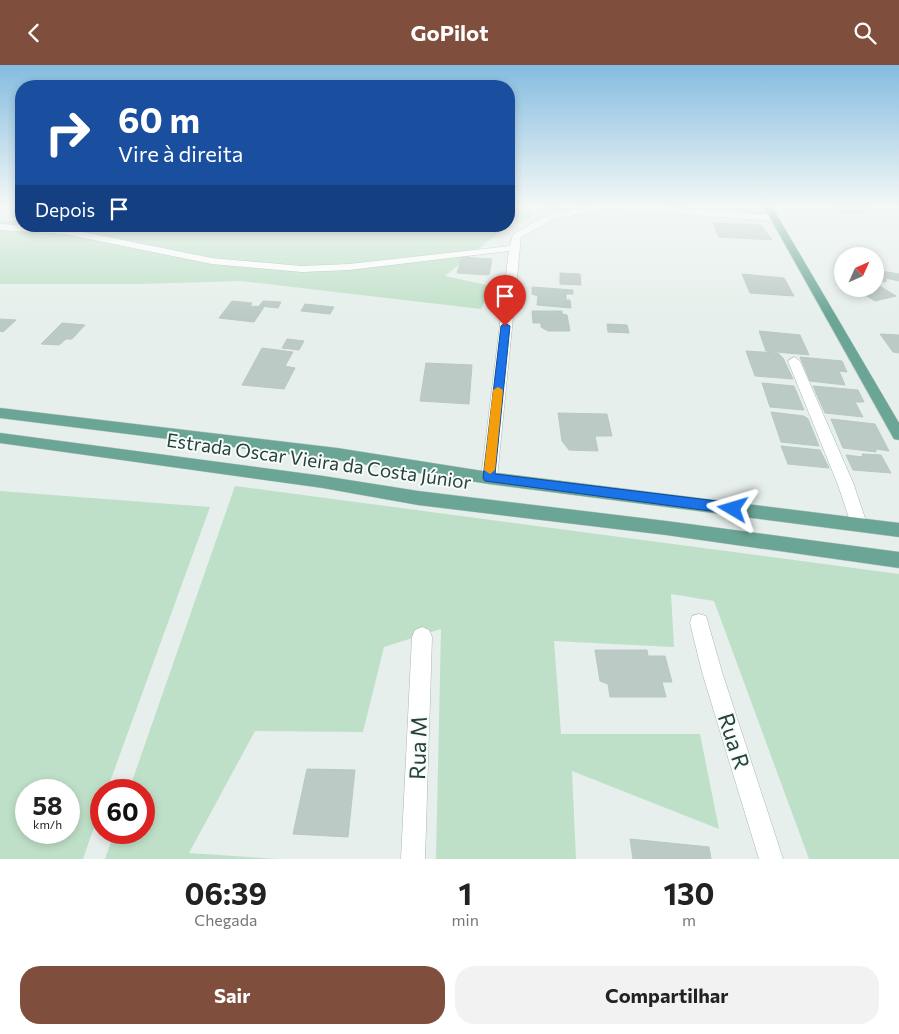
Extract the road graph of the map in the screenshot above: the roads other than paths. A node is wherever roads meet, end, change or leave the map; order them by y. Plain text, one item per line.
1 (119, 242) edge
2 (515, 242) edge
3 (789, 242) edge
4 (514, 249) junction
5 (794, 361) dead end
6 (0, 413) edge
7 (899, 435) edge
8 (0, 438) edge
9 (489, 478) junction
10 (859, 524) junction
11 (899, 530) edge
12 (899, 560) edge
13 (699, 623) dead end
14 (422, 637) dead end
15 (413, 859) edge
16 (771, 859) edge

1 - 4 street
2 - 4 street
3 - 7 main road
4 - 9 street
5 - 10 street
6 - 9 main road, Estrada Oscar Vieira da Costa Júnior
8 - 12 main road, Estrada Oscar Vieira da Costa Júnior
9 - 10 main road, Estrada Oscar Vieira da Costa Júnior
10 - 11 main road, Estrada Oscar Vieira da Costa Júnior
13 - 16 street, Rua R
14 - 15 street, Rua M

